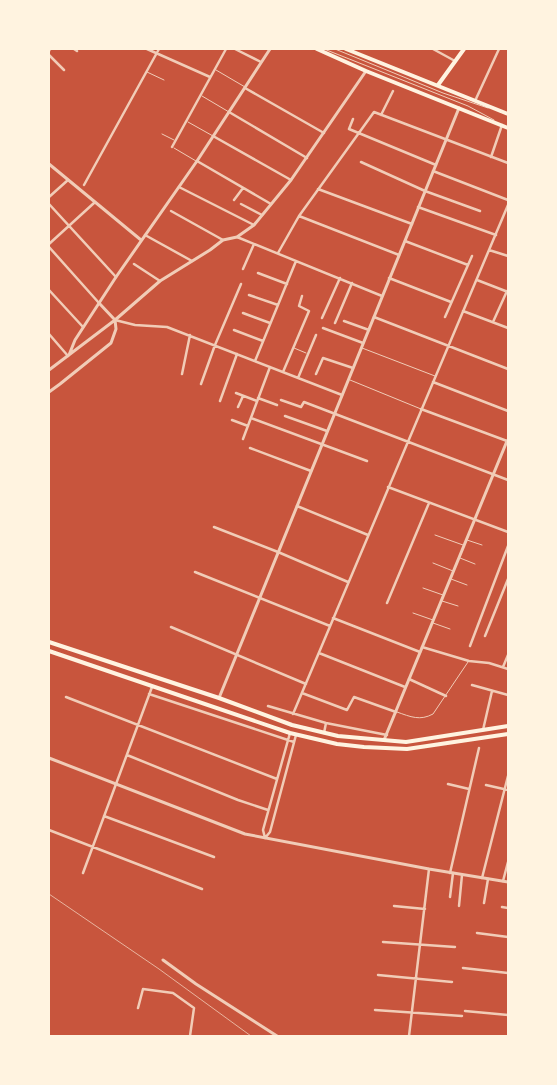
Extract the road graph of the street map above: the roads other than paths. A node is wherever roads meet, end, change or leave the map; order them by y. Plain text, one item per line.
1 (74, 49) edge
2 (147, 49) edge
3 (159, 49) edge
4 (220, 49) edge
5 (235, 49) edge
6 (270, 49) edge
7 (317, 49) edge
8 (324, 49) edge
9 (335, 49) edge
10 (346, 49) edge
11 (433, 49) edge
12 (464, 49) edge
13 (499, 49) edge
14 (225, 50) edge
15 (77, 52) dead end
16 (157, 53) junction
17 (49, 54) edge
18 (455, 61) junction
19 (261, 62) junction
20 (214, 69) junction
21 (64, 70) dead end
22 (366, 71) junction
23 (146, 72) junction
24 (210, 78) junction
25 (164, 80) dead end
26 (438, 85) junction
27 (245, 88) junction
28 (393, 91) dead end
29 (200, 95) junction
30 (475, 100) junction
31 (459, 108) junction
32 (229, 112) junction
33 (507, 113) edge
34 (381, 115) junction
35 (353, 119) dead end
36 (186, 121) junction
37 (500, 124) junction
38 (508, 128) edge
39 (358, 133) junction
40 (162, 134) dead end
41 (324, 134) junction
42 (213, 136) junction
43 (446, 139) junction
44 (175, 141) junction
45 (172, 147) joint
46 (491, 156) junction
47 (307, 158) junction
48 (197, 161) junction
49 (361, 162) dead end
50 (508, 163) edge
51 (49, 165) edge
52 (436, 165) junction
53 (433, 171) junction
54 (68, 180) junction
55 (291, 180) junction
56 (84, 185) dead end
57 (178, 187) junction
58 (243, 188) junction
59 (318, 189) junction
60 (425, 191) junction
61 (49, 197) edge
62 (234, 200) dead end
63 (508, 200) edge
64 (94, 203) junction
65 (49, 204) edge
66 (242, 204) dead end
67 (271, 205) junction
68 (508, 206) edge
69 (418, 207) junction
70 (171, 212) dead end
71 (480, 212) dead end
72 (262, 215) junction
73 (299, 216) junction
74 (412, 224) junction
75 (254, 225) junction
76 (69, 226) junction
77 (145, 234) junction
78 (496, 235) junction
79 (237, 237) junction
80 (141, 240) junction
81 (223, 240) junction
82 (405, 241) junction
83 (254, 244) junction
84 (49, 245) edge
85 (490, 250) junction
86 (278, 253) junction
87 (399, 255) junction
88 (472, 256) dead end
89 (508, 256) edge
90 (192, 261) junction
91 (296, 261) junction
92 (134, 264) dead end
93 (468, 265) junction
94 (243, 268) dead end
95 (258, 273) dead end
96 (116, 277) junction
97 (340, 278) junction
98 (390, 278) junction
99 (160, 280) junction
100 (477, 280) junction
101 (352, 283) junction
102 (241, 284) dead end
103 (287, 284) junction
104 (49, 290) edge
105 (508, 292) edge
106 (250, 295) dead end
107 (302, 296) dead end
108 (382, 296) junction
109 (451, 302) junction
110 (99, 303) junction
111 (278, 305) junction
112 (463, 311) junction
113 (243, 312) dead end
114 (445, 317) dead end
115 (322, 318) dead end
116 (374, 318) junction
117 (115, 320) junction
118 (344, 321) dead end
119 (493, 322) junction
120 (270, 323) junction
121 (335, 323) dead end
122 (84, 327) junction
123 (323, 328) dead end
124 (508, 328) edge
125 (234, 330) dead end
126 (368, 330) junction
127 (49, 334) edge
128 (190, 335) junction
129 (316, 335) dead end
130 (263, 340) junction
131 (363, 343) junction
132 (215, 345) junction
133 (448, 346) junction
134 (361, 347) junction
135 (293, 348) junction
136 (237, 354) junction
137 (308, 354) junction
138 (68, 356) junction
139 (254, 361) junction
140 (270, 367) junction
141 (353, 368) junction
142 (49, 370) edge
143 (508, 370) edge
144 (283, 372) junction
145 (182, 374) dead end
146 (316, 374) dead end
147 (435, 376) junction
148 (298, 378) junction
149 (348, 380) junction
150 (433, 382) junction
151 (200, 384) dead end
152 (49, 392) edge
153 (236, 393) dead end
154 (342, 395) junction
155 (243, 396) junction
156 (258, 400) junction
157 (281, 400) dead end
158 (220, 401) dead end
159 (277, 406) dead end
160 (238, 407) dead end
161 (421, 409) junction
162 (508, 411) edge
163 (334, 413) junction
164 (285, 416) dead end
165 (251, 418) junction
166 (232, 420) dead end
167 (248, 426) junction
168 (328, 431) junction
169 (243, 439) dead end
170 (508, 441) edge
171 (408, 442) junction
172 (322, 444) junction
173 (250, 448) dead end
174 (367, 461) dead end
175 (311, 471) junction
176 (493, 474) junction
177 (508, 480) edge
178 (388, 487) junction
179 (430, 503) junction
180 (297, 506) junction
181 (475, 520) junction
182 (214, 527) dead end
183 (508, 532) edge
184 (368, 534) junction
185 (435, 535) dead end
186 (466, 540) junction
187 (482, 545) dead end
188 (464, 546) junction
189 (508, 546) edge
190 (278, 552) junction
191 (459, 558) junction
192 (433, 562) dead end
193 (476, 564) dead end
194 (454, 571) junction
195 (195, 572) dead end
196 (450, 579) junction
197 (508, 579) edge
198 (348, 582) junction
199 (467, 585) dead end
200 (422, 588) dead end
201 (444, 596) junction
202 (260, 598) junction
203 (441, 601) junction
204 (387, 603) dead end
205 (458, 606) dead end
206 (413, 613) dead end
207 (333, 618) junction
208 (433, 622) junction
209 (330, 626) junction
210 (171, 627) dead end
211 (450, 630) dead end
212 (485, 636) dead end
213 (49, 642) edge
214 (470, 646) dead end
215 (422, 648) junction
216 (49, 651) edge
217 (420, 652) junction
218 (318, 653) junction
219 (236, 654) junction
220 (508, 655) edge
221 (469, 661) junction
222 (503, 667) junction
223 (508, 669) edge
224 (409, 679) junction
225 (306, 684) junction
226 (153, 685) junction
227 (472, 686) dead end
228 (406, 688) junction
229 (492, 691) junction
230 (302, 693) junction
231 (150, 694) junction
232 (508, 695) edge
233 (446, 696) junction
234 (66, 698) dead end
235 (219, 698) junction
236 (268, 706) dead end
237 (396, 712) junction
238 (293, 714) junction
239 (326, 723) junction
240 (138, 726) junction
241 (508, 726) edge
242 (481, 730) junction
243 (290, 733) junction
244 (324, 733) junction
245 (464, 733) junction
246 (508, 734) edge
247 (296, 735) junction
248 (387, 735) junction
249 (480, 738) junction
250 (288, 740) junction
251 (464, 740) junction
252 (384, 741) junction
253 (294, 742) junction
254 (479, 748) dead end
255 (127, 756) junction
256 (49, 758) edge
257 (508, 776) edge
258 (277, 780) junction
259 (116, 784) junction
260 (448, 784) dead end
261 (486, 785) dead end
262 (469, 789) junction
263 (507, 790) edge
264 (268, 810) junction
265 (104, 816) junction
266 (49, 830) edge
267 (265, 838) junction
268 (92, 848) junction
269 (214, 857) dead end
270 (508, 862) edge
271 (430, 869) junction
272 (83, 873) dead end
273 (452, 873) junction
274 (462, 875) junction
275 (482, 878) junction
276 (488, 879) junction
277 (503, 881) junction
278 (508, 882) edge
279 (202, 889) dead end
280 (450, 897) dead end
281 (484, 903) dead end
282 (394, 906) dead end
283 (459, 906) dead end
284 (502, 907) dead end
285 (508, 908) edge
286 (425, 909) junction
287 (476, 933) dead end
288 (508, 937) edge
289 (383, 942) dead end
290 (420, 944) junction
291 (455, 947) dead end
292 (163, 960) dead end
293 (463, 968) dead end
294 (508, 973) edge
295 (378, 975) dead end
296 (416, 978) junction
297 (452, 982) dead end
298 (138, 1008) dead end
299 (376, 1010) dead end
300 (465, 1011) dead end
301 (412, 1013) junction
302 (508, 1015) edge
303 (462, 1016) dead end
304 (192, 1036) edge
305 (277, 1036) edge
306 (409, 1036) edge

1 - 15 street
2 - 16 street
3 - 16 street
4 - 14 street
5 - 19 street
6 - 19 street
7 - 22 main road
8 - 37 lane
9 - 33 lane
10 - 26 main road
11 - 18 street
12 - 18 main road
13 - 30 street
14 - 20 street
16 - 23 street
16 - 24 street
17 - 21 street
18 - 26 main road
19 - 27 street
20 - 24 street
20 - 27 lane
22 - 31 main road
22 - 41 street
23 - 25 lane
23 - 56 street
24 - 29 street
26 - 30 main road
27 - 32 street
27 - 41 street
28 - 34 street
29 - 32 lane
29 - 36 street
30 - 33 main road
31 - 37 main road
31 - 43 street
32 - 42 street
32 - 47 street
34 - 39 street
34 - 43 street
35 - 39 street
36 - 42 lane
36 - 44 street
37 - 38 main road
37 - 46 street
39 - 52 street
39 - 59 street
40 - 44 lane
41 - 47 street
42 - 48 street
42 - 55 street
43 - 46 street
43 - 52 street
44 - 45 street
45 - 48 lane
46 - 50 street
47 - 55 street
48 - 57 street
48 - 58 street
49 - 60 street
51 - 54 street
52 - 53 street
53 - 60 street
53 - 63 street
54 - 61 street
54 - 64 street
55 - 67 street
57 - 75 street
57 - 77 street
58 - 62 street
58 - 67 street
59 - 73 street
59 - 74 street
60 - 69 street
60 - 71 street
64 - 76 street
64 - 80 street
65 - 76 street
66 - 72 street
67 - 72 street
68 - 78 street
69 - 74 street
69 - 78 street
70 - 81 street
72 - 75 street
73 - 86 street
73 - 87 street
74 - 82 street
75 - 79 street
76 - 84 street
76 - 96 street
77 - 80 street
77 - 90 street
78 - 85 street
79 - 81 street
79 - 83 street
80 - 96 street
81 - 90 street
82 - 87 street
82 - 93 street
83 - 86 street
83 - 94 street
84 - 110 street
85 - 89 street
85 - 100 street
86 - 91 street
87 - 98 street
88 - 93 street
90 - 99 street
91 - 97 street
91 - 103 street
92 - 99 street
93 - 109 street
95 - 103 street
96 - 110 street
97 - 101 street
97 - 115 street
98 - 108 street
98 - 109 street
99 - 117 street
100 - 105 street
100 - 112 street
101 - 108 street
101 - 121 street
102 - 132 street
103 - 111 street
104 - 122 street
105 - 119 street
106 - 111 street
107 - 135 street
108 - 116 street
109 - 114 street
110 - 117 street
110 - 122 street
111 - 120 street
112 - 119 street
112 - 133 street
113 - 120 street
116 - 126 street
116 - 133 street
117 - 128 street
117 - 138 street
117 - 152 street
118 - 126 street
119 - 124 street
120 - 130 street
122 - 138 street
123 - 131 street
125 - 130 street
126 - 131 street
127 - 138 street
128 - 132 street
128 - 145 street
129 - 137 street
130 - 139 street
131 - 134 street
132 - 136 street
132 - 151 street
133 - 143 street
133 - 147 street
134 - 141 street
134 - 147 lane
135 - 137 lane
135 - 144 street
136 - 139 street
136 - 158 street
137 - 148 street
138 - 142 street
139 - 140 street
140 - 144 street
140 - 156 street
141 - 146 street
141 - 149 street
144 - 148 street
147 - 150 street
148 - 154 street
149 - 154 street
149 - 161 lane
150 - 161 street
150 - 162 street
153 - 155 street
154 - 163 street
155 - 156 street
155 - 160 street
156 - 159 street
156 - 165 street
157 - 163 street
161 - 170 street
161 - 171 street
163 - 168 street
163 - 171 street
164 - 168 street
165 - 167 street
165 - 172 street
166 - 167 street
167 - 169 street
168 - 172 street
170 - 176 street
171 - 176 street
171 - 178 street
172 - 174 street
172 - 175 street
173 - 175 street
175 - 180 street
176 - 177 street
176 - 181 street
178 - 179 street
178 - 184 street
179 - 181 street
179 - 204 street
180 - 184 street
180 - 190 street
181 - 183 street
181 - 186 street
182 - 190 street
184 - 198 street
185 - 188 lane
186 - 187 lane
186 - 188 street
188 - 191 street
189 - 214 street
190 - 198 street
190 - 202 street
191 - 193 lane
191 - 194 street
192 - 194 lane
194 - 196 street
195 - 202 street
196 - 199 lane
196 - 201 street
197 - 212 street
198 - 207 street
200 - 201 lane
201 - 203 street
202 - 209 street
202 - 219 street
203 - 205 lane
203 - 208 street
206 - 208 lane
207 - 209 street
207 - 217 street
208 - 211 lane
208 - 215 street
209 - 218 street
210 - 219 street
213 - 235 main road
215 - 217 street
215 - 221 street
216 - 226 main road
217 - 224 street
218 - 225 street
218 - 228 street
219 - 225 street
219 - 235 street
220 - 222 street
221 - 222 street
221 - 233 lane
222 - 223 street
224 - 228 street
224 - 233 street
225 - 230 street
226 - 231 street
226 - 243 main road
227 - 229 street
228 - 237 street
229 - 232 street
229 - 242 street
230 - 237 street
230 - 238 street
231 - 240 street
231 - 250 street
233 - 237 lane
234 - 240 street
235 - 244 main road
236 - 238 street
237 - 248 street
238 - 239 street
239 - 244 street
239 - 248 street
240 - 255 street
240 - 258 street
241 - 242 main road
242 - 245 main road
242 - 249 main road
243 - 247 main road
243 - 250 street
244 - 252 main road
245 - 251 main road
245 - 252 main road
246 - 249 main road
247 - 251 main road
247 - 253 street
248 - 252 street
249 - 251 main road
250 - 253 street
250 - 258 street
253 - 267 street
254 - 262 street
255 - 259 street
255 - 264 street
256 - 259 street
257 - 263 street
258 - 264 street
259 - 265 street
259 - 267 street
260 - 262 street
261 - 263 street
262 - 273 street
263 - 275 street
264 - 267 street
265 - 268 street
265 - 269 street
266 - 268 street
267 - 271 street
268 - 272 street
268 - 279 street
270 - 277 street
271 - 273 street
271 - 286 street
273 - 274 street
273 - 280 street
274 - 275 street
274 - 283 street
275 - 276 street
276 - 277 street
276 - 281 street
277 - 278 street
282 - 286 street
284 - 285 street
286 - 290 street
287 - 288 street
289 - 290 street
290 - 291 street
290 - 296 street
292 - 305 street
293 - 294 street
295 - 296 street
296 - 297 street
296 - 301 street
298 - 304 street
299 - 301 street
300 - 302 street
301 - 303 street
301 - 306 street

